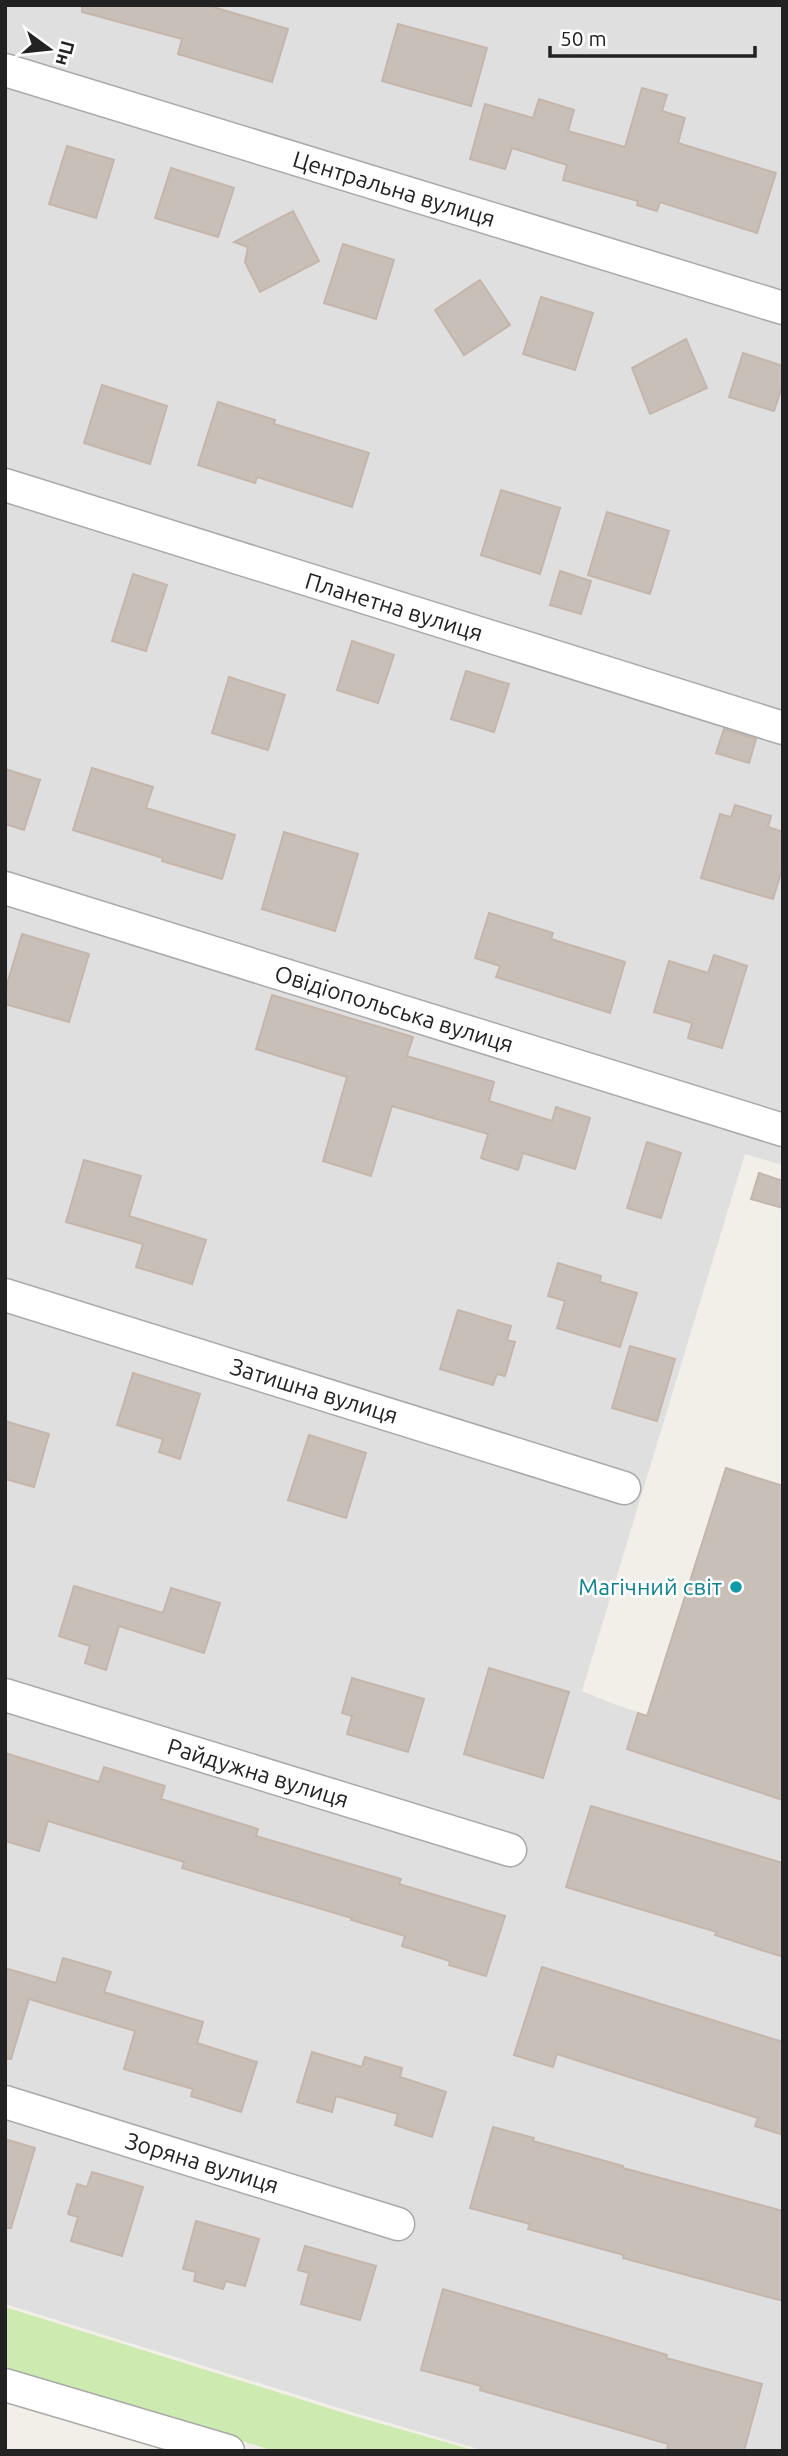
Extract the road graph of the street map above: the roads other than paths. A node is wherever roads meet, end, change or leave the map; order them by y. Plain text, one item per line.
1 (5, 71) edge
2 (783, 307) edge
3 (5, 485) edge
4 (783, 728) edge
5 (5, 888) edge
6 (783, 1130) edge
7 (5, 1295) edge
8 (624, 1488) dead end
9 (5, 1695) edge
10 (510, 1850) dead end
11 (5, 2102) edge
12 (398, 2224) dead end
13 (5, 2385) edge
14 (228, 2451) edge

1 - 2 street, Центральна вулиця
3 - 4 street, Планетна вулиця
5 - 6 street, Овідіопольська вулиця
7 - 8 street, Затишна вулиця
9 - 10 street, Райдужна вулиця
11 - 12 street, Зоряна вулиця
13 - 14 street

